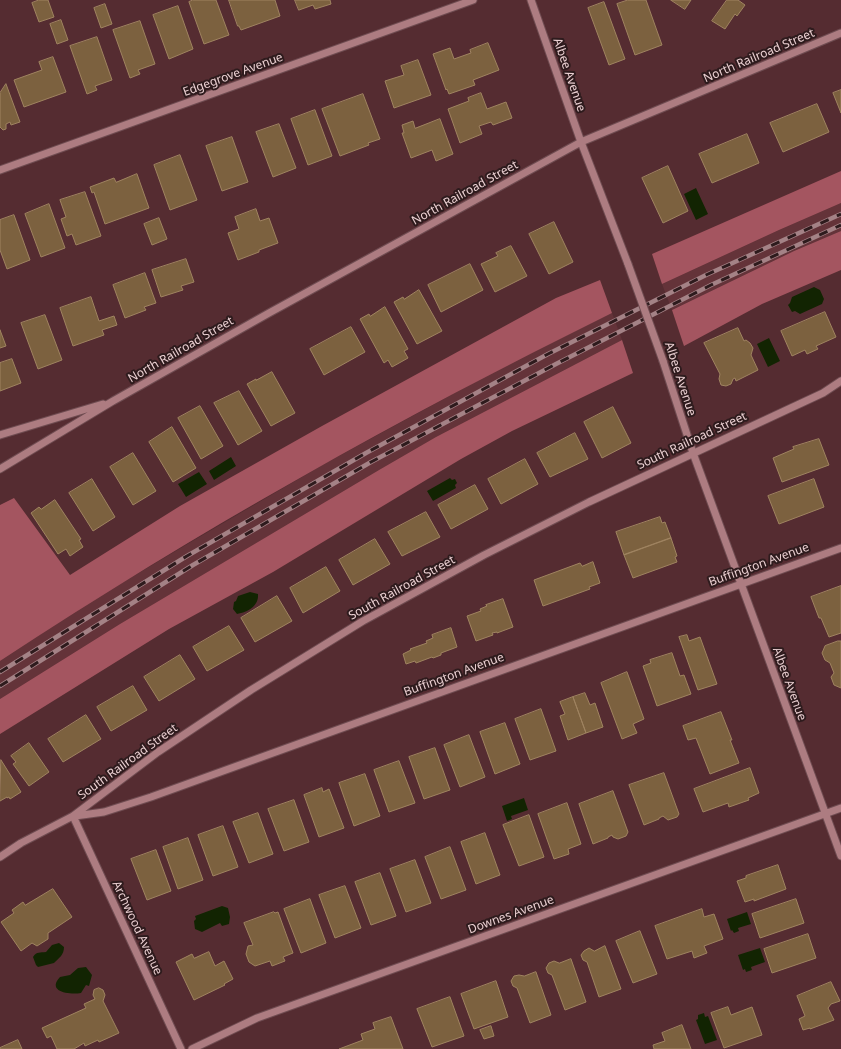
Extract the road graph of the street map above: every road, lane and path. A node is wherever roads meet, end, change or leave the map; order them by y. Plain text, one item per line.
1 (473, 0) edge
2 (531, 0) edge
3 (841, 33) edge
4 (581, 142) junction
5 (0, 170) edge
6 (841, 381) edge
7 (113, 401) junction
8 (0, 435) edge
9 (693, 453) junction
10 (0, 469) edge
11 (841, 548) edge
12 (740, 584) junction
13 (841, 808) edge
14 (826, 814) junction
15 (73, 816) junction
16 (841, 856) edge
17 (0, 857) edge
18 (181, 1049) edge
19 (192, 1049) edge

1 - 5 street, Edgegrove Avenue
2 - 4 street, Albee Avenue
3 - 4 street, North Railroad Street
4 - 7 street, North Railroad Street
4 - 9 street, Albee Avenue, bridge
6 - 9 street, South Railroad Street
7 - 8 street, North Railroad Street
7 - 10 street, North Railroad Street
9 - 12 street, Albee Avenue
9 - 15 street, South Railroad Street
11 - 12 street, Buffington Avenue
12 - 14 street, Albee Avenue
12 - 15 street, Buffington Avenue
13 - 14 street, Downes Avenue
14 - 16 street, Albee Avenue
14 - 19 street, Downes Avenue
15 - 17 street, South Railroad Street
15 - 18 street, Archwood Avenue

